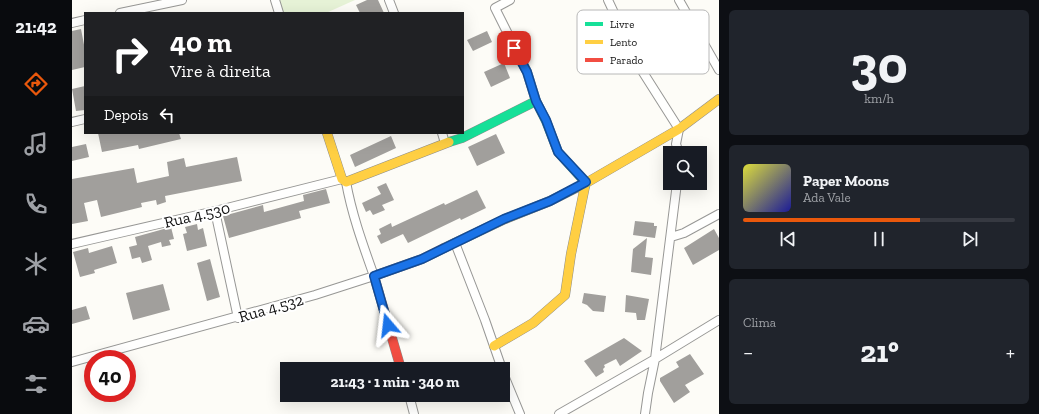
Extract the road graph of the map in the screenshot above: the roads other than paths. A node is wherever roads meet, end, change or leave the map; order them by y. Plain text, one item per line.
1 (182, 0) edge
2 (275, 0) edge
3 (389, 0) edge
4 (510, 0) edge
5 (608, 0) edge
6 (680, 0) edge
7 (493, 4) edge
8 (613, 10) edge
9 (686, 10) edge
10 (125, 12) edge
11 (279, 12) edge
12 (394, 12) edge
13 (84, 20) edge
14 (72, 23) edge
15 (709, 52) edge
16 (719, 70) edge
17 (644, 74) edge
18 (719, 98) edge
19 (536, 101) junction
20 (84, 119) edge
21 (72, 122) edge
22 (679, 129) junction
23 (327, 134) edge
24 (442, 134) edge
25 (445, 143) junction
26 (677, 146) edge
27 (344, 180) junction
28 (586, 182) junction
29 (676, 190) edge
30 (216, 211) junction
31 (719, 214) edge
32 (671, 237) junction
33 (455, 243) junction
34 (72, 244) edge
35 (374, 276) junction
36 (238, 318) junction
37 (719, 320) edge
38 (494, 346) junction
39 (655, 359) junction
40 (72, 362) edge
41 (399, 362) edge
42 (500, 362) edge
43 (510, 390) edge
44 (411, 402) edge
45 (414, 414) edge
46 (520, 414) edge
47 (560, 414) edge
48 (645, 414) edge

1 - 10 street
2 - 11 street
3 - 12 street
4 - 7 street
5 - 8 street
6 - 9 street
7 - 19 street
13 - 14 street
15 - 16 street
17 - 22 street
18 - 22 street
19 - 25 street
19 - 28 street
20 - 21 street
22 - 26 street
22 - 28 street
23 - 27 street
24 - 25 street
25 - 27 street
27 - 30 street, Rua 4.530
27 - 35 street
28 - 33 street
28 - 38 street
29 - 32 street
30 - 34 street, Rua 4.530
30 - 36 street
31 - 32 street
32 - 39 street
33 - 35 street
33 - 38 street
35 - 36 street, Rua 4.532
35 - 41 street
36 - 40 street, Rua 4.532
37 - 39 street
38 - 42 street
39 - 47 street
39 - 48 street
43 - 46 street
44 - 45 street

